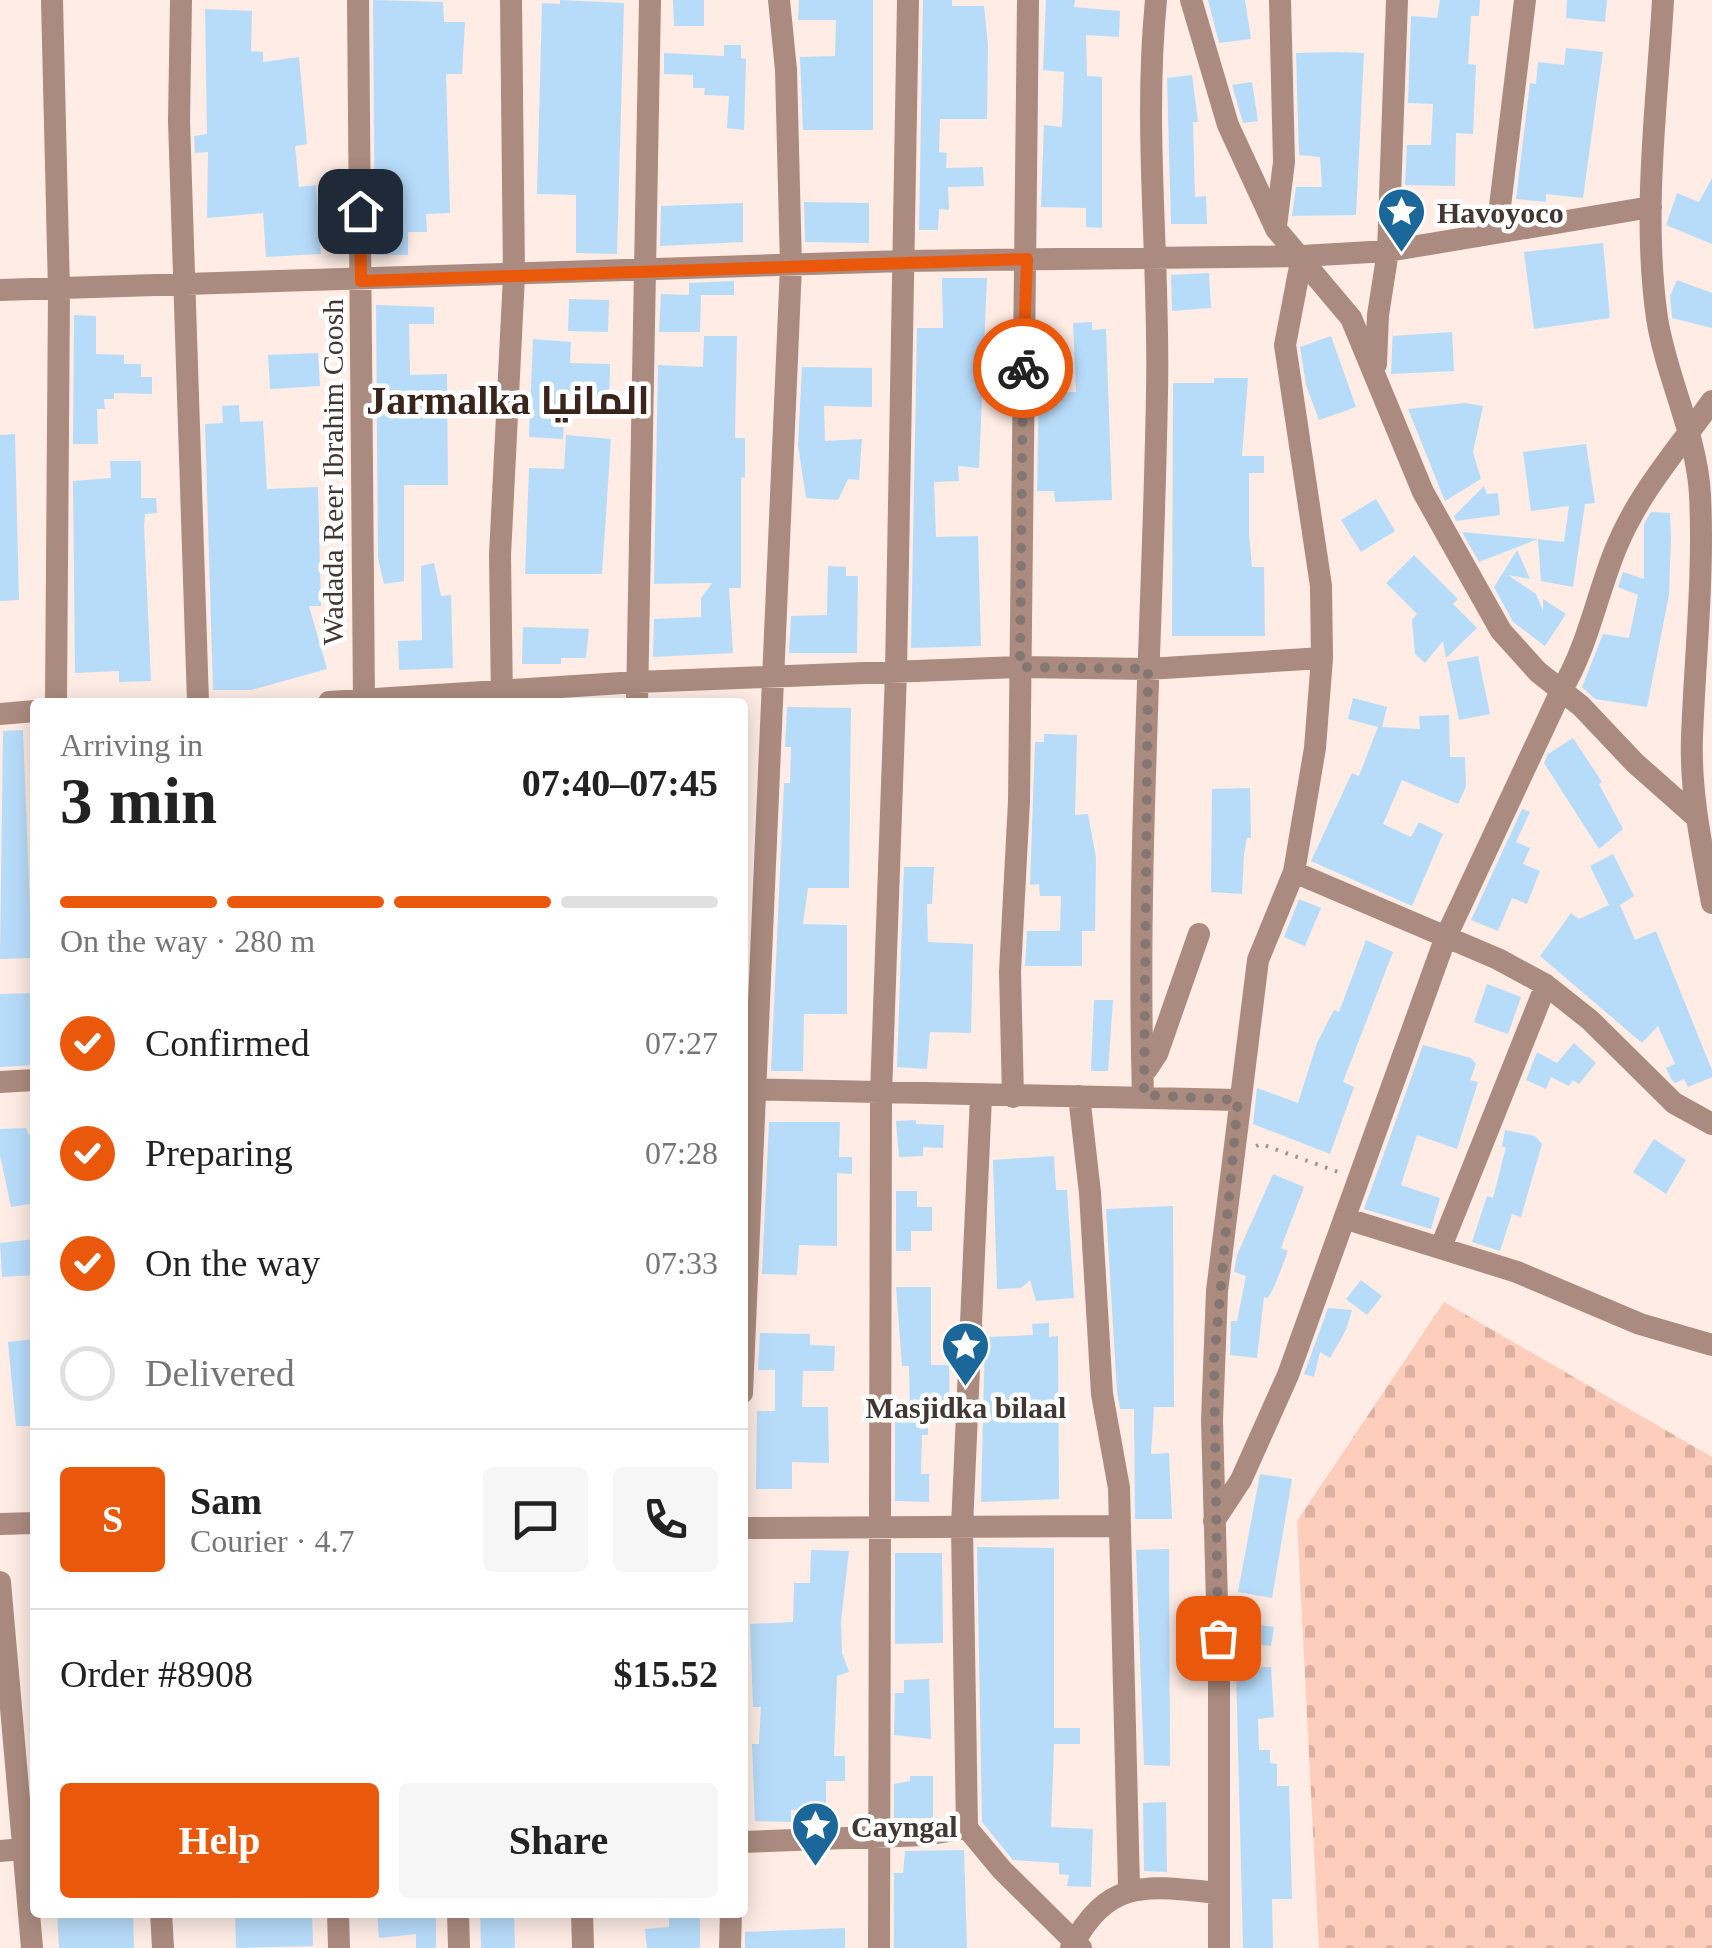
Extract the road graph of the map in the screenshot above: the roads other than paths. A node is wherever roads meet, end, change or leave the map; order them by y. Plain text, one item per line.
1 (52, 0) edge
2 (180, 0) edge
3 (358, 0) edge
4 (512, 0) edge
5 (650, 0) edge
6 (779, 0) edge
7 (908, 0) edge
8 (1028, 0) edge
9 (1156, 0) edge
10 (1191, 0) edge
11 (1280, 0) edge
12 (1397, 0) edge
13 (1525, 0) edge
14 (1663, 0) edge
15 (1651, 208) junction
16 (1276, 229) junction
17 (1497, 232) junction
18 (1388, 251) junction
19 (1153, 256) junction
20 (1302, 256) junction
21 (1027, 259) junction
22 (904, 260) junction
23 (790, 266) junction
24 (647, 272) junction
25 (514, 276) junction
26 (361, 281) junction
27 (186, 284) junction
28 (0, 290) edge
29 (59, 290) junction
30 (1376, 382) junction
31 (1712, 401) edge
32 (1688, 436) junction
33 (1322, 658) junction
34 (1020, 667) junction
35 (1148, 669) junction
36 (896, 672) junction
37 (774, 680) junction
38 (1561, 691) junction
39 (637, 692) edge
40 (502, 696) edge
41 (56, 698) edge
42 (198, 698) edge
43 (364, 698) edge
44 (456, 698) edge
45 (30, 711) edge
46 (0, 714) edge
47 (1696, 818) junction
48 (1294, 872) junction
49 (1712, 903) edge
50 (1199, 934) dead end
51 (1445, 939) junction
52 (1546, 985) junction
53 (30, 1080) edge
54 (0, 1082) edge
55 (1143, 1086) junction
56 (749, 1089) edge
57 (881, 1094) junction
58 (981, 1096) junction
59 (1013, 1096) junction
60 (1079, 1096) junction
61 (1238, 1100) junction
62 (1712, 1124) edge
63 (748, 1132) edge
64 (1347, 1219) junction
65 (1441, 1247) junction
66 (1712, 1344) edge
67 (1214, 1522) junction
68 (30, 1523) edge
69 (0, 1524) edge
70 (1120, 1526) junction
71 (962, 1527) junction
72 (748, 1528) edge
73 (877, 1530) junction
74 (0, 1582) edge
75 (967, 1828) junction
76 (881, 1837) junction
77 (748, 1842) edge
78 (19, 1849) edge
79 (1130, 1887) junction
80 (1219, 1893) junction
81 (162, 1918) edge
82 (338, 1918) edge
83 (458, 1918) edge
84 (582, 1918) edge
85 (731, 1918) edge
86 (1075, 1946) edge
87 (32, 1948) edge
88 (163, 1948) edge
89 (339, 1948) edge
90 (459, 1948) edge
91 (584, 1948) edge
92 (730, 1948) edge
93 (879, 1948) edge
94 (1219, 1948) edge

1 - 29 street
2 - 27 street
3 - 26 street, Wadada Reer Ibrahim Coosh
4 - 25 street
5 - 24 street
6 - 23 street
7 - 22 street
8 - 21 street
9 - 19 street
10 - 16 street
11 - 16 street
12 - 18 street
13 - 17 street
14 - 15 street
15 - 17 street
15 - 32 street
16 - 20 street
17 - 18 street
18 - 20 street
18 - 30 street
19 - 20 street
19 - 21 street
19 - 35 street
20 - 30 street
20 - 33 street
21 - 22 street
21 - 34 street
22 - 23 street
22 - 36 street
23 - 24 street
23 - 37 street
24 - 25 street
24 - 39 street
25 - 26 street
25 - 40 street
26 - 27 street
26 - 43 street, Wadada Reer Ibrahim Coosh
27 - 29 street
27 - 42 street
28 - 29 street
29 - 41 street
30 - 38 street
31 - 32 street
32 - 38 street
32 - 47 street
33 - 35 street
33 - 48 street
34 - 35 street
34 - 36 street
34 - 59 street
35 - 55 street
36 - 37 street
36 - 57 street
37 - 39 street
37 - 56 street
38 - 47 street
38 - 51 street
39 - 40 street
40 - 44 street
45 - 46 street
47 - 49 street
48 - 51 street
48 - 61 street
50 - 55 street
51 - 52 street
51 - 64 street
52 - 62 street
52 - 65 street
53 - 54 street
55 - 60 street
55 - 61 street
56 - 57 street
56 - 63 street
57 - 58 street
57 - 73 street
58 - 59 street
58 - 71 street
59 - 60 street
60 - 70 street
61 - 67 street
64 - 65 street
64 - 67 street
65 - 66 street
67 - 80 street
68 - 69 street
70 - 71 street
70 - 79 street
71 - 73 street
71 - 75 street
72 - 73 street
73 - 76 street
74 - 78 street
75 - 76 street
75 - 86 street
76 - 77 street
76 - 93 street
78 - 87 street
79 - 80 street
79 - 86 street
80 - 94 street
81 - 88 street
82 - 89 street
83 - 90 street
84 - 91 street
85 - 92 street

